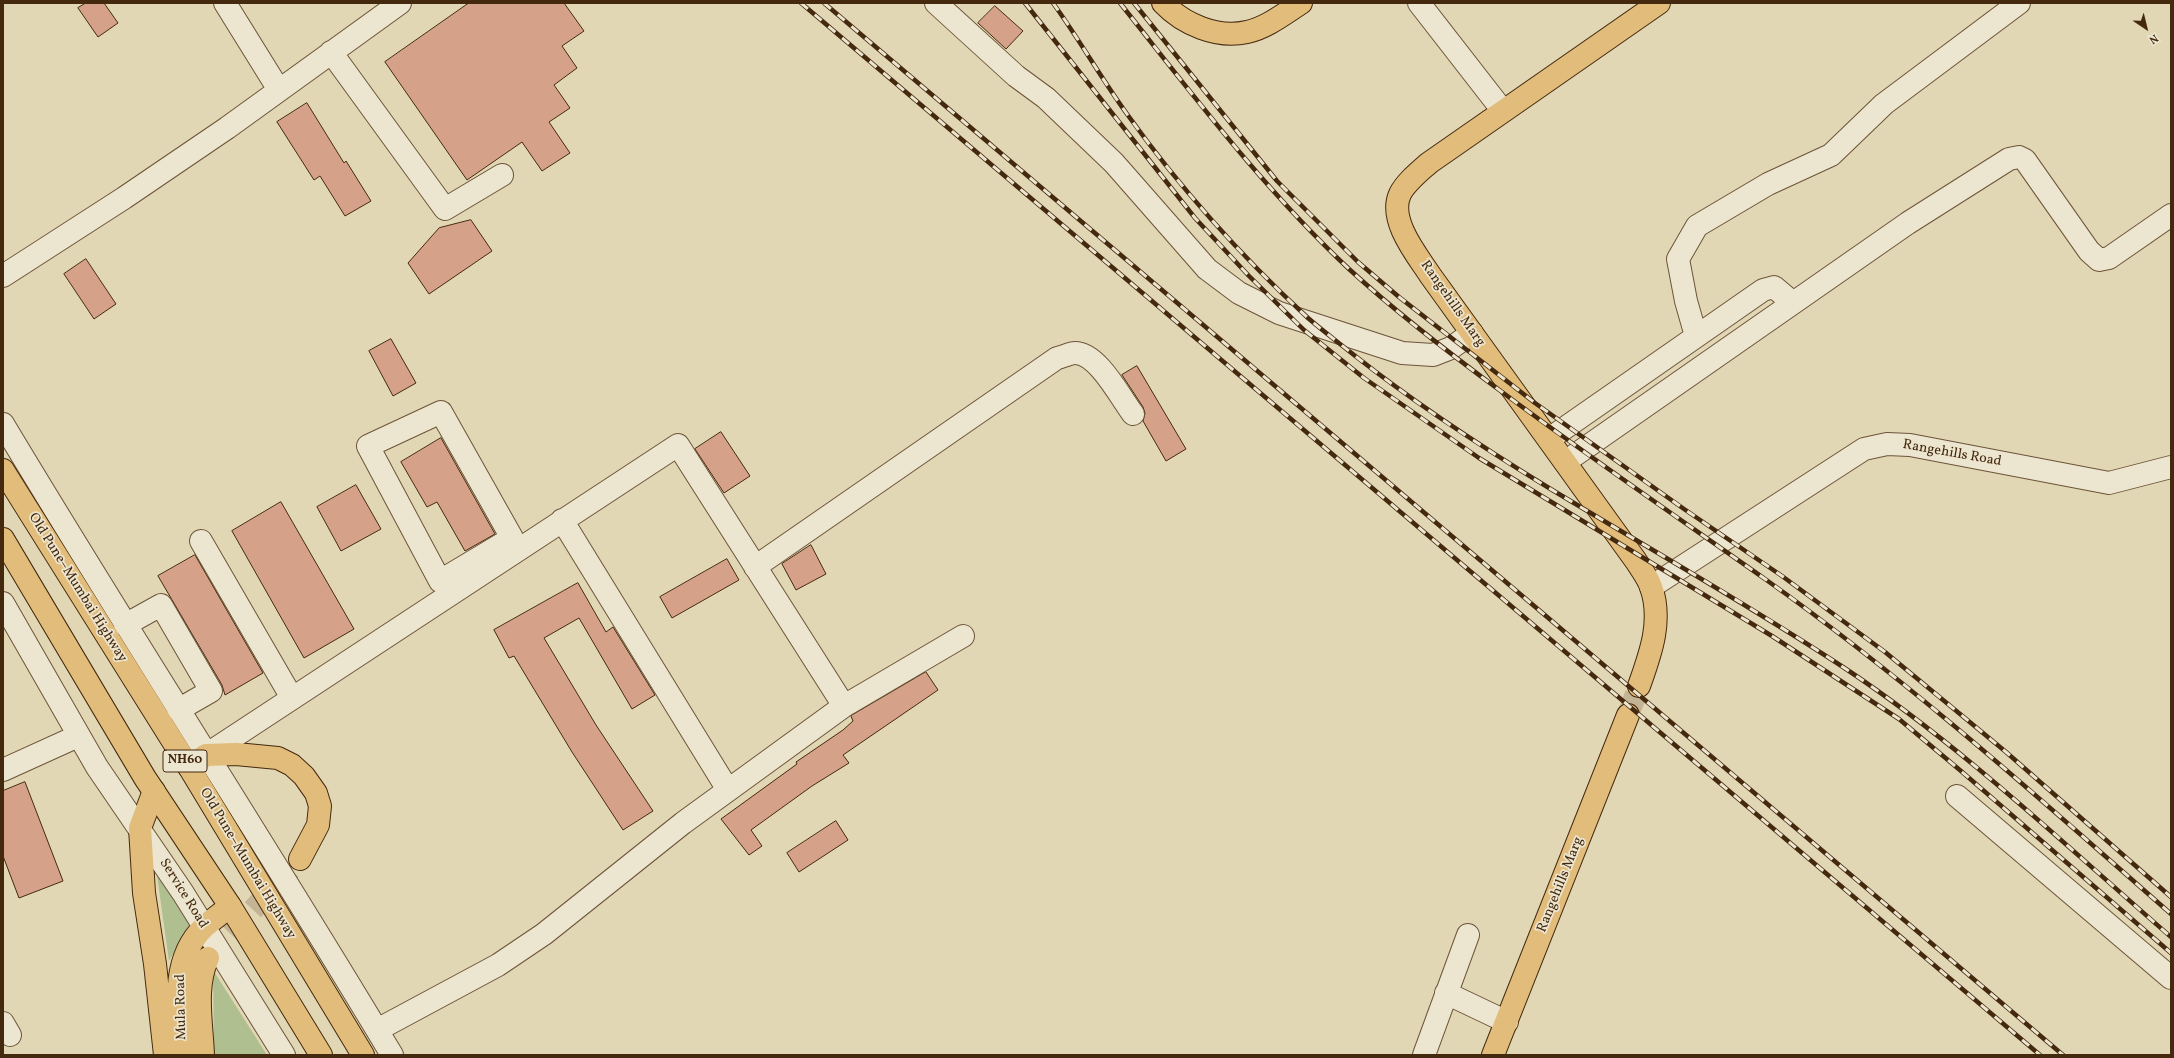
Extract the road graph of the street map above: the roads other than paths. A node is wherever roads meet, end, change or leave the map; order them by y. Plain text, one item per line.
1 (225, 3) edge
2 (400, 3) edge
3 (936, 3) edge
4 (1163, 3) edge
5 (1301, 3) edge
6 (1419, 3) edge
7 (1659, 3) edge
8 (2019, 3) edge
9 (331, 52) junction
10 (279, 90) junction
11 (1503, 111) junction
12 (502, 175) dead end
13 (2171, 215) edge
14 (3, 276) edge
15 (1792, 303) junction
16 (1472, 333) junction
17 (1696, 336) junction
18 (1133, 414) dead end
19 (3, 424) edge
20 (1549, 439) junction
21 (1565, 462) junction
22 (2171, 467) edge
23 (3, 470) edge
24 (562, 520) junction
25 (3, 539) edge
26 (201, 541) dead end
27 (515, 544) junction
28 (755, 567) junction
29 (1651, 587) junction
30 (4, 607) edge
31 (125, 625) junction
32 (963, 636) dead end
33 (1639, 686) tunnel mouth
34 (292, 698) junction
35 (844, 706) junction
36 (178, 710) junction
37 (1628, 715) tunnel mouth
38 (78, 736) junction
39 (198, 761) junction
40 (3, 770) edge
41 (728, 790) junction
42 (154, 791) junction
43 (1957, 796) dead end
44 (140, 828) junction
45 (300, 859) tunnel mouth
46 (230, 906) junction
47 (204, 928) junction
48 (1468, 935) dead end
49 (208, 958) tunnel mouth
50 (2171, 978) edge
51 (1446, 993) junction
52 (1507, 1022) junction
53 (377, 1030) junction
54 (165, 1055) edge
55 (183, 1055) edge
56 (203, 1055) edge
57 (284, 1055) edge
58 (321, 1055) edge
59 (363, 1055) edge
60 (392, 1055) edge
61 (1424, 1055) edge
62 (1493, 1055) edge

1 - 10 street
2 - 9 street
3 - 16 street
4 - 5 main road
6 - 11 street
7 - 11 main road, Rangehills Marg
8 - 17 street
9 - 10 street
9 - 12 street
10 - 14 street
11 - 16 main road, Rangehills Marg
13 - 15 street
15 - 17 street
15 - 21 street
16 - 20 main road, Rangehills Marg
17 - 20 street
18 - 28 street
19 - 31 street
20 - 21 main road, Rangehills Marg
21 - 29 main road, Rangehills Marg
22 - 29 street, Rangehills Road
23 - 39 main road, Old Pune–Mumbai Highway / NH60
24 - 27 street
24 - 28 street
24 - 41 street
25 - 42 main road, NH60
26 - 34 street
27 - 27 street
27 - 34 street
28 - 35 street
29 - 33 main road, Rangehills Marg
30 - 38 street, Service Road
31 - 36 street
31 - 36 street
32 - 35 street
34 - 39 street
35 - 41 street
36 - 39 street
37 - 52 main road, Rangehills Marg
38 - 40 street
38 - 44 street, Service Road
39 - 45 main road
39 - 53 street
39 - 59 main road, Old Pune–Mumbai Highway / NH60
41 - 53 street
42 - 44 main road
42 - 46 main road, NH60
43 - 50 street
44 - 47 street, Service Road
44 - 54 main road
46 - 47 main road, Mula Road
46 - 58 main road, NH60
47 - 55 main road, Mula Road
47 - 57 street, Service Road
48 - 51 street
49 - 56 main road
51 - 52 street
51 - 61 street
52 - 62 main road, Rangehills Marg
53 - 60 street

